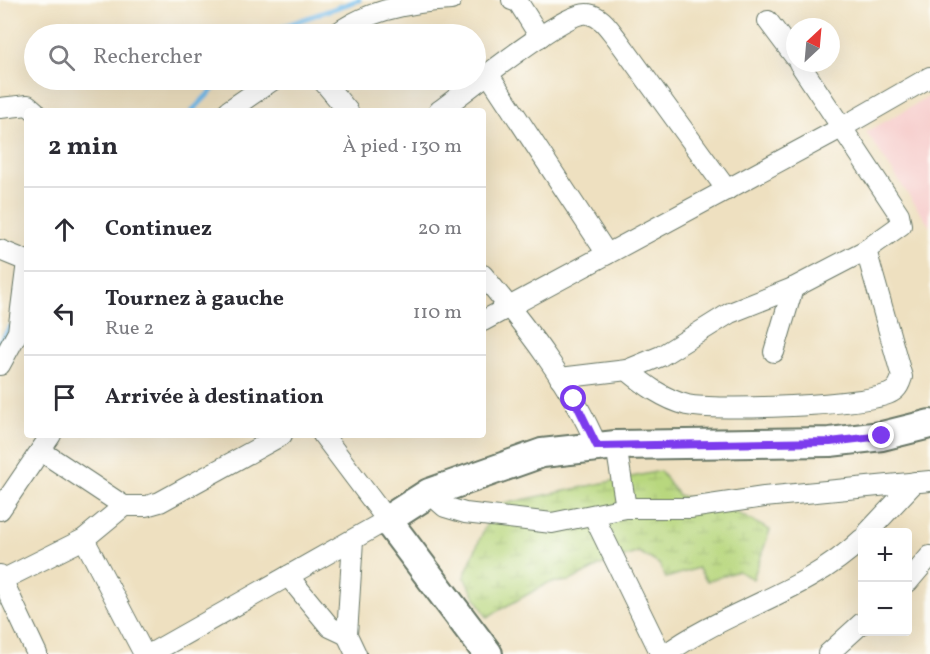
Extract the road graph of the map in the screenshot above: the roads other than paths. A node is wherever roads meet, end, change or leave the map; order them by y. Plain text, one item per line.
1 (451, 0) edge
2 (512, 0) edge
3 (768, 21) dead end
4 (349, 24) edge
5 (540, 37) junction
6 (786, 45) edge
7 (805, 72) edge
8 (489, 75) junction
9 (486, 77) edge
10 (930, 77) edge
11 (258, 90) edge
12 (330, 90) edge
13 (468, 90) edge
14 (0, 108) edge
15 (32, 108) edge
16 (232, 108) edge
17 (345, 108) edge
18 (443, 108) edge
19 (842, 128) junction
20 (727, 190) junction
21 (0, 250) edge
22 (866, 250) junction
23 (607, 254) junction
24 (24, 261) edge
25 (486, 279) edge
26 (24, 285) edge
27 (793, 288) junction
28 (509, 306) junction
29 (486, 319) edge
30 (774, 352) dead end
31 (0, 365) edge
32 (627, 370) junction
33 (560, 378) junction
34 (930, 424) edge
35 (277, 438) edge
36 (325, 438) edge
37 (46, 443) edge
38 (607, 446) junction
39 (923, 481) edge
40 (429, 493) junction
41 (124, 506) junction
42 (626, 508) junction
43 (0, 510) edge
44 (594, 517) junction
45 (387, 520) junction
46 (871, 528) edge
47 (84, 539) junction
48 (352, 540) junction
49 (858, 542) edge
50 (930, 556) edge
51 (288, 576) junction
52 (912, 577) edge
53 (3, 590) edge
54 (858, 627) edge
55 (352, 649) edge
56 (162, 651) edge
57 (37, 654) edge
58 (144, 654) edge
59 (488, 654) edge
60 (661, 654) edge
61 (666, 654) edge
62 (828, 654) edge

1 - 4 street
2 - 5 street
3 - 6 street
5 - 8 street
5 - 20 street
7 - 19 street
8 - 9 street
8 - 23 street
10 - 19 street
11 - 16 street
12 - 17 street
13 - 18 street
14 - 15 street
19 - 20 street
19 - 22 street
20 - 23 street
21 - 24 street
22 - 27 street
22 - 32 street
23 - 28 street
25 - 28 street
26 - 31 street
27 - 30 street
27 - 32 street
28 - 29 street
28 - 33 street
32 - 33 street
33 - 38 street
34 - 38 street
35 - 41 street
36 - 45 street
37 - 41 street
37 - 43 street
38 - 40 street
38 - 42 street
39 - 42 street
39 - 46 street
40 - 44 street
40 - 45 street
41 - 47 street
42 - 44 street
44 - 60 street
45 - 48 street
45 - 59 street
47 - 53 street
47 - 58 street
48 - 51 street
48 - 55 street
49 - 61 street
50 - 52 street
51 - 55 street
51 - 56 street
53 - 57 street
54 - 62 street

